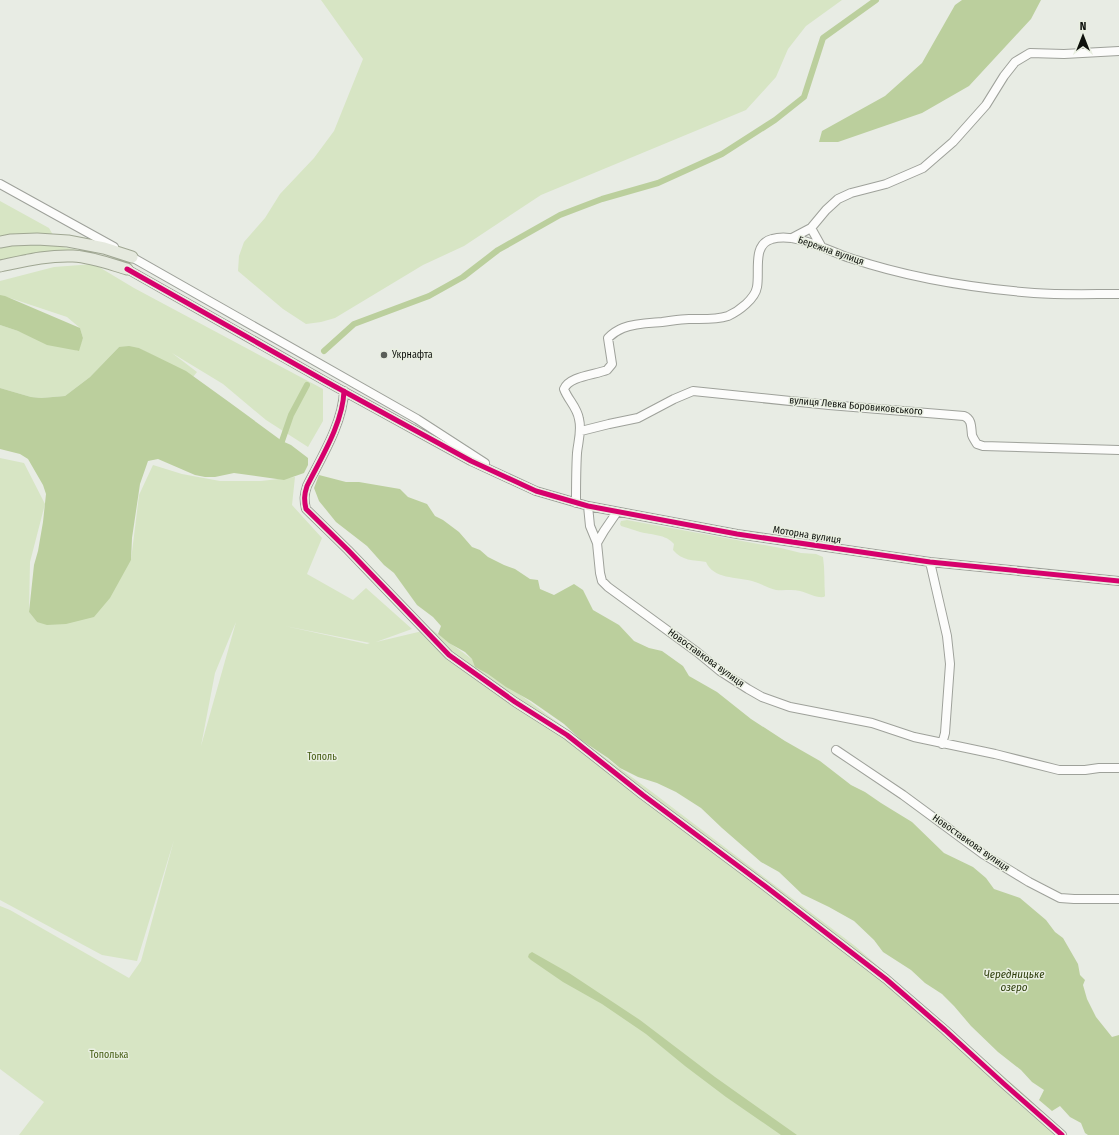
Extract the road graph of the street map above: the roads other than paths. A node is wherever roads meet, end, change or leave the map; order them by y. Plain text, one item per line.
1 (1119, 51) edge
2 (0, 184) edge
3 (811, 228) junction
4 (792, 238) junction
5 (68, 241) junction
6 (0, 242) edge
7 (821, 246) junction
8 (132, 257) junction
9 (0, 266) edge
10 (127, 269) junction
11 (1119, 294) edge
12 (228, 312) junction
13 (222, 322) junction
14 (344, 391) junction
15 (581, 431) junction
16 (1119, 450) edge
17 (499, 473) junction
18 (576, 503) junction
19 (588, 506) junction
20 (617, 512) junction
21 (597, 543) junction
22 (930, 562) junction
23 (1119, 581) edge
24 (942, 744) junction
25 (836, 750) dead end
26 (1119, 768) edge
27 (1119, 899) edge
28 (1062, 1135) edge

1 - 3 street
2 - 8 street
3 - 4 street
3 - 7 street
4 - 7 street, Бережна вулиця
4 - 15 street, Бережна вулиця
5 - 6 main road
5 - 8 main road
5 - 10 main road
7 - 11 street, Бережна вулиця
8 - 12 street
9 - 10 main road
10 - 13 street
12 - 13 street
12 - 17 street
13 - 14 street
14 - 17 street
14 - 28 street
15 - 16 street, вулиця Левка Боровиковського
15 - 18 street, Бережна вулиця
17 - 18 street, Моторна вулиця
18 - 19 street, Моторна вулиця
19 - 20 street, Моторна вулиця
19 - 21 street, Новоставкова вулиця
20 - 21 street
20 - 22 street, Моторна вулиця
21 - 24 street, Новоставкова вулиця
22 - 23 street, Моторна вулиця
22 - 24 street
24 - 26 street, Новоставкова вулиця
25 - 27 street, Новоставкова вулиця

